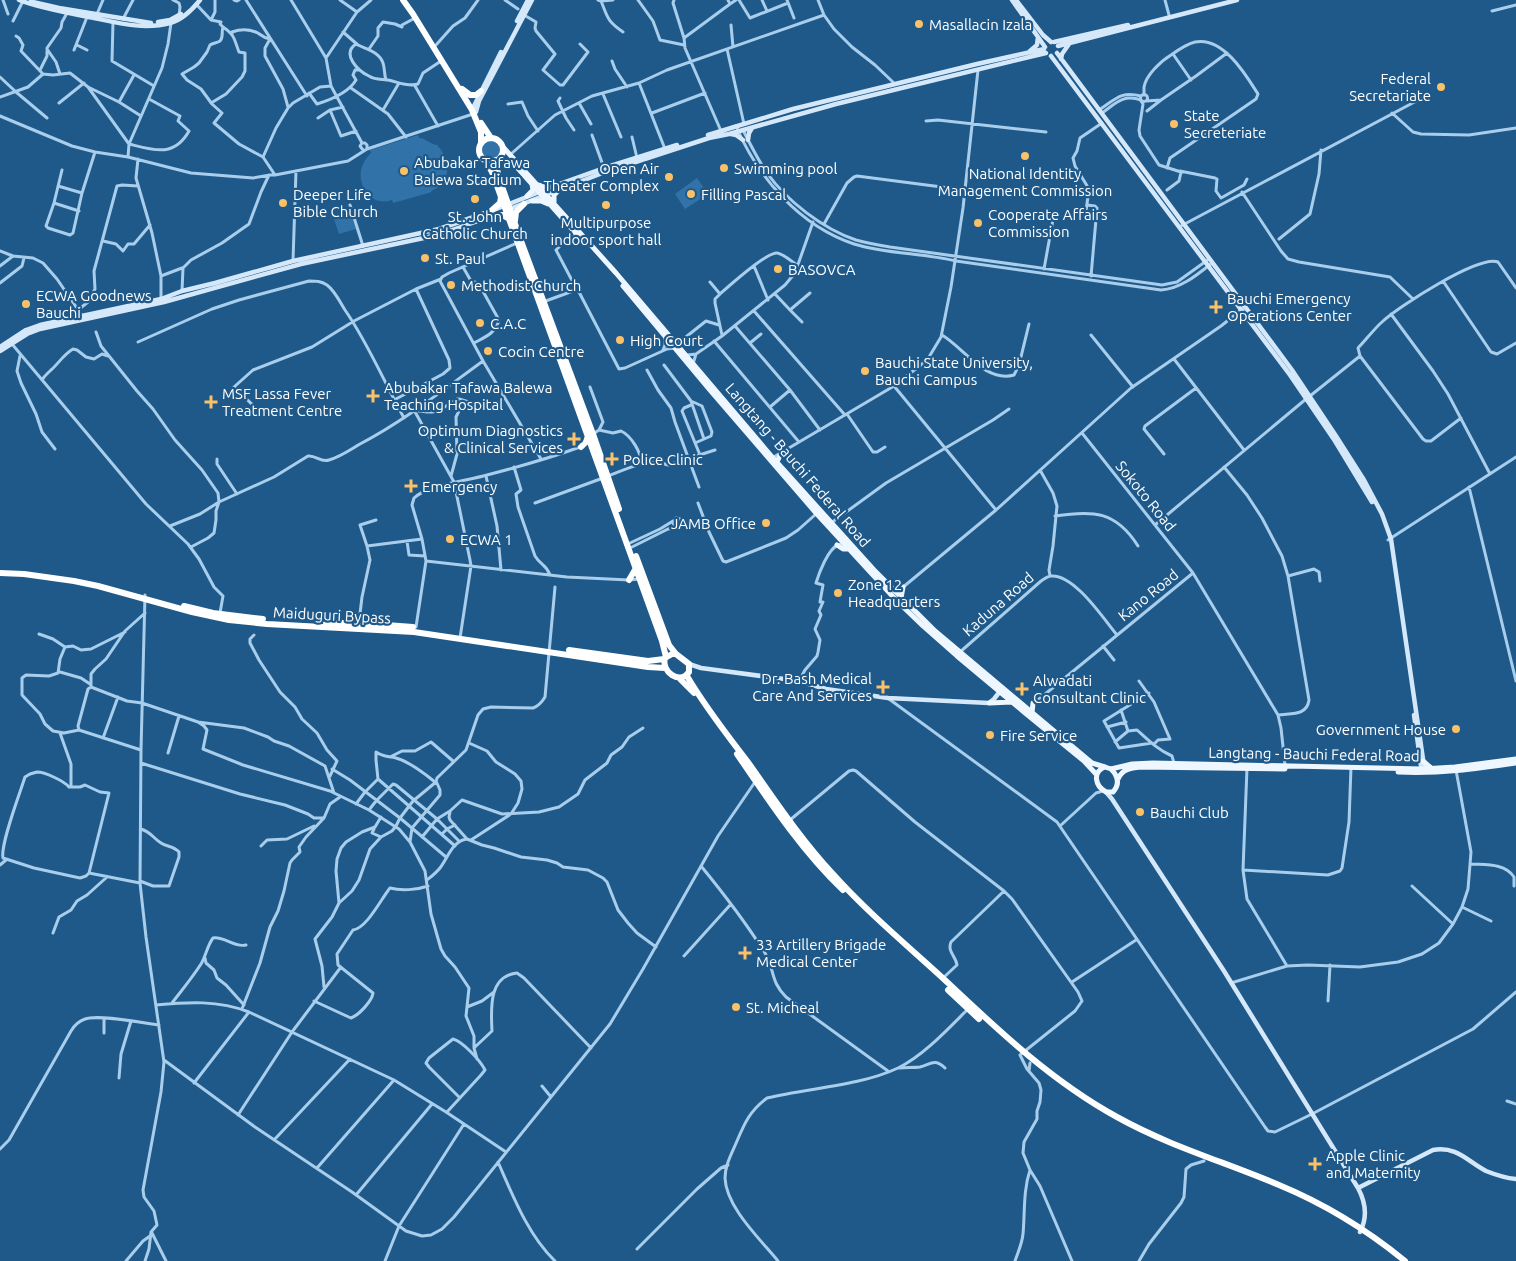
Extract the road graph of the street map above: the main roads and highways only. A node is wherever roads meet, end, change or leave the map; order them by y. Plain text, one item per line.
1 (403, 0) edge
2 (407, 0) edge
3 (462, 89) junction
4 (481, 91) road end
5 (474, 111) junction
6 (491, 138) junction
7 (481, 143) junction
8 (503, 147) junction
9 (485, 159) junction
10 (497, 160) junction
11 (534, 183) junction
12 (553, 187) road end
13 (559, 190) road end
14 (501, 196) junction
15 (527, 196) road end
16 (532, 200) road end
17 (524, 204) road end
18 (554, 206) junction
19 (507, 207) junction
20 (508, 218) junction
21 (516, 224) junction
22 (542, 302) junction
23 (663, 331) junction
24 (675, 346) junction
25 (711, 388) junction
26 (593, 434) junction
27 (581, 447) road end
28 (781, 453) road end
29 (774, 460) junction
30 (605, 477) junction
31 (838, 545) road end
32 (847, 545) junction
33 (636, 568) junction
34 (0, 571) edge
35 (642, 579) junction
36 (629, 580) road end
37 (903, 586) road end
38 (145, 597) junction
39 (898, 597) junction
40 (358, 625) junction
41 (460, 636) junction
42 (549, 649) junction
43 (676, 654) junction
44 (665, 658) junction
45 (665, 668) junction
46 (688, 674) junction
47 (679, 678) junction
48 (1001, 690) junction
49 (989, 702) road end
50 (1012, 702) junction
51 (1034, 703) road end
52 (1025, 711) junction
53 (1032, 713) junction
54 (1516, 759) edge
55 (1516, 764) edge
56 (1247, 766) junction
57 (1108, 768) junction
58 (1456, 769) junction
59 (1423, 770) junction
60 (1096, 774) junction
61 (1118, 779) junction
62 (788, 822) junction
63 (928, 967) junction
64 (970, 1007) junction
65 (1021, 1054) junction
66 (1108, 1114) junction
67 (1213, 1162) junction
68 (1361, 1230) junction
69 (1398, 1261) edge
70 (1405, 1261) edge

1 - 5 highway
2 - 3 highway
3 - 4 highway
3 - 5 highway
5 - 6 highway
5 - 7 highway
6 - 7 highway
6 - 8 highway
7 - 9 highway
8 - 10 highway
8 - 11 main road, Langtang - Bauchi Federal Road
9 - 10 highway
9 - 14 highway
10 - 11 main road, Langtang - Bauchi Federal Road
10 - 19 highway
11 - 12 main road
11 - 15 main road
11 - 18 main road, Langtang - Bauchi Federal Road
13 - 18 main road
14 - 19 highway
14 - 20 highway
16 - 18 main road
17 - 21 highway
18 - 23 main road, Langtang - Bauchi Federal Road
18 - 23 main road, Langtang - Bauchi Federal Road
19 - 20 highway
19 - 21 highway
20 - 22 highway
21 - 22 highway
22 - 26 highway
23 - 24 main road, Langtang - Bauchi Federal Road
23 - 24 main road, Langtang - Bauchi Federal Road
24 - 25 main road, Langtang - Bauchi Federal Road
24 - 25 main road, Langtang - Bauchi Federal Road
25 - 29 main road, Langtang - Bauchi Federal Road
26 - 27 highway
26 - 30 highway
28 - 29 main road
29 - 32 main road, Langtang - Bauchi Federal Road
29 - 32 main road, Langtang - Bauchi Federal Road
30 - 33 highway
30 - 35 highway
31 - 32 main road
32 - 39 main road, Langtang - Bauchi Federal Road
33 - 35 highway
33 - 36 highway
34 - 38 highway, Maiduguri Bypass
35 - 43 highway
35 - 44 highway
37 - 39 main road
38 - 40 highway, Maiduguri Bypass
38 - 40 highway, Maiduguri Bypass
39 - 48 main road, Langtang - Bauchi Federal Road
39 - 48 main road, Langtang - Bauchi Federal Road
40 - 41 highway, Maiduguri Bypass
40 - 41 highway, Maiduguri Bypass
41 - 42 highway, Maiduguri Bypass
42 - 44 highway, Maiduguri Bypass
42 - 45 highway, Maiduguri Bypass
43 - 44 highway
43 - 46 highway
44 - 45 highway
45 - 47 highway
46 - 47 highway
46 - 62 highway
47 - 62 highway
48 - 50 main road, Langtang - Bauchi Federal Road
48 - 52 main road, Langtang - Bauchi Federal Road
49 - 50 main road
50 - 52 main road, Langtang - Bauchi Federal Road
51 - 53 main road
52 - 53 main road, Langtang - Bauchi Federal Road
52 - 60 main road, Langtang - Bauchi Federal Road
53 - 57 main road, Langtang - Bauchi Federal Road
54 - 58 main road, Langtang - Bauchi Federal Road
55 - 58 main road, Langtang - Bauchi Federal Road
56 - 57 main road, Langtang - Bauchi Federal Road
56 - 59 main road, Langtang - Bauchi Federal Road
56 - 59 main road, Langtang - Bauchi Federal Road
56 - 61 main road, Langtang - Bauchi Federal Road
57 - 60 main road, Langtang - Bauchi Federal Road
57 - 61 main road
58 - 59 main road, Langtang - Bauchi Federal Road
59 - 59 main road
60 - 61 main road
62 - 63 highway
63 - 64 highway
63 - 64 highway
64 - 65 highway
65 - 66 highway
65 - 66 highway
66 - 67 highway
66 - 67 highway
67 - 68 highway
68 - 69 highway
68 - 70 highway

